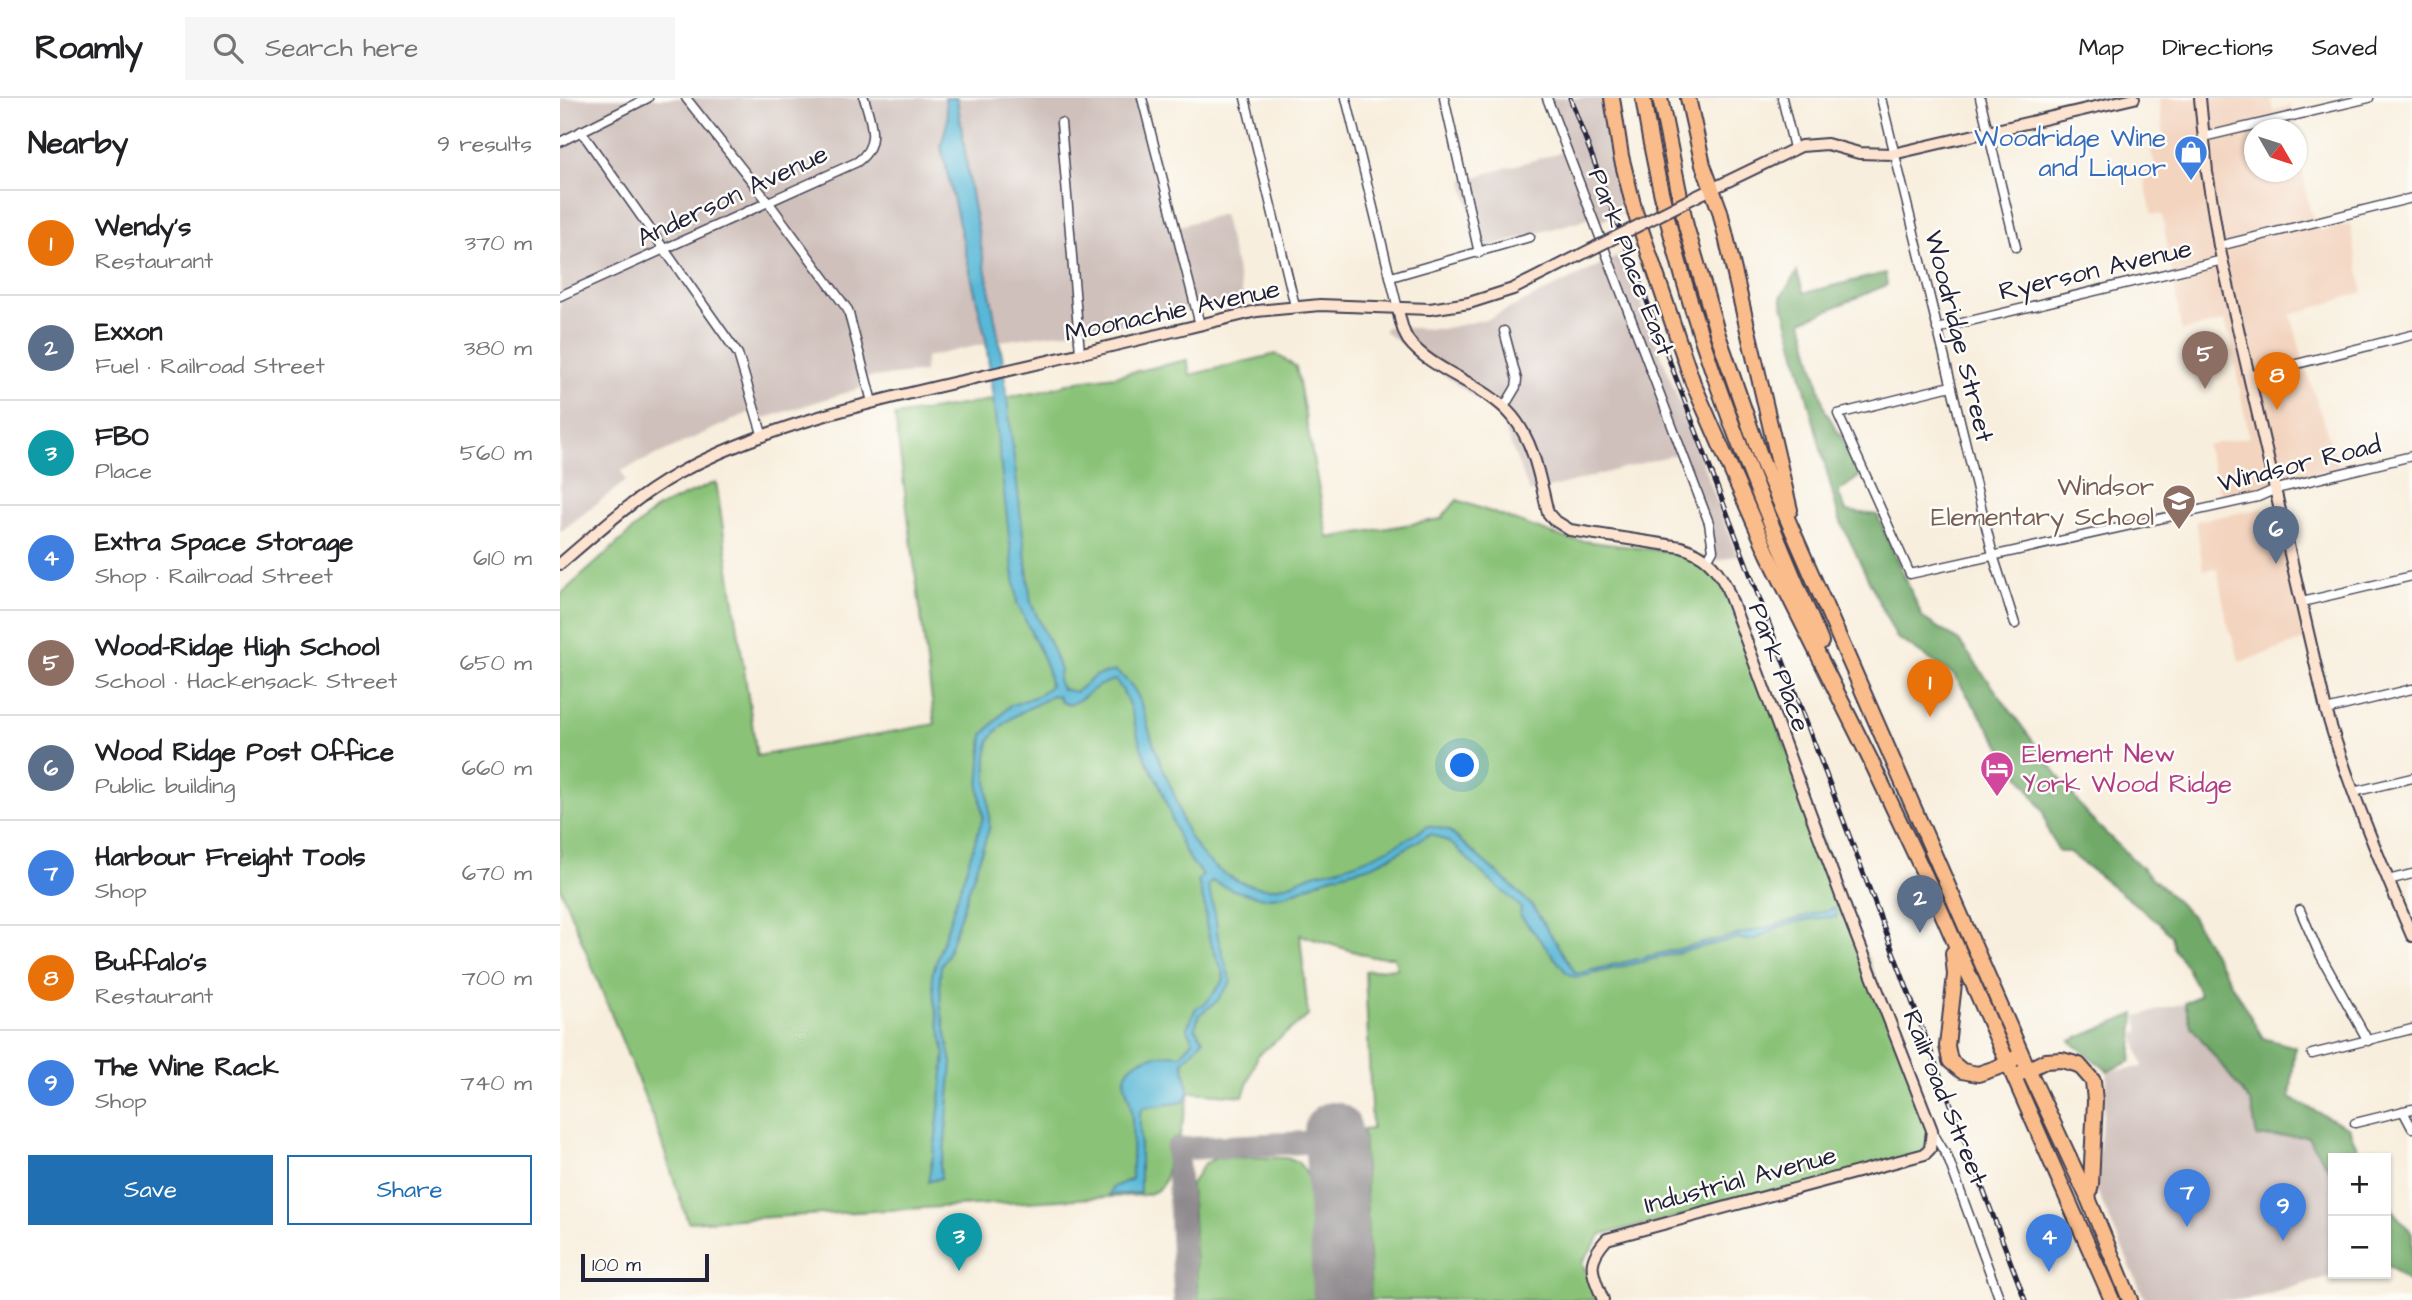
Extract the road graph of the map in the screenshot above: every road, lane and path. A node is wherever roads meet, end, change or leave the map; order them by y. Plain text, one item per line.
1 (648, 98) edge
2 (686, 98) edge
3 (864, 98) edge
4 (1245, 98) edge
5 (1346, 98) edge
6 (1444, 98) edge
7 (1546, 98) edge
8 (1643, 98) edge
9 (1660, 98) edge
10 (1688, 98) edge
11 (1782, 98) edge
12 (1881, 98) edge
13 (1980, 98) edge
14 (2134, 98) edge
15 (2200, 98) edge
16 (2369, 98) edge
17 (1145, 99) edge
18 (1612, 102) edge
19 (2081, 104) edge
20 (1060, 123) dead end
21 (581, 131) junction
22 (1988, 132) junction
23 (2203, 137) junction
24 (560, 142) edge
25 (1794, 148) junction
26 (1893, 154) junction
27 (1712, 189) junction
28 (2412, 198) edge
29 (769, 203) junction
30 (1639, 226) junction
31 (1530, 237) dead end
32 (2219, 246) junction
33 (2016, 247) dead end
34 (664, 250) junction
35 (1479, 253) junction
36 (2223, 260) junction
37 (1391, 277) junction
38 (560, 296) edge
39 (1295, 306) junction
40 (1398, 309) junction
41 (1199, 325) junction
42 (1937, 329) junction
43 (1504, 331) dead end
44 (2412, 335) edge
45 (1080, 353) junction
46 (2249, 376) junction
47 (1951, 386) junction
48 (872, 402) junction
49 (1504, 407) junction
50 (763, 437) junction
51 (2412, 456) edge
52 (2276, 489) junction
53 (1790, 521) junction
54 (1993, 555) junction
55 (1707, 559) junction
56 (560, 564) edge
57 (2412, 576) edge
58 (2302, 602) junction
59 (2015, 624) dead end
60 (2412, 690) edge
61 (2326, 710) junction
62 (1872, 763) junction
63 (2412, 778) edge
64 (2353, 792) junction
65 (2412, 874) edge
66 (2388, 880) junction
67 (2300, 910) dead end
68 (1847, 912) joint
69 (2412, 936) edge
70 (1952, 941) junction
71 (2412, 1029) edge
72 (2368, 1041) junction
73 (2020, 1051) junction
74 (2312, 1054) dead end
75 (2028, 1069) junction
76 (2010, 1070) junction
77 (2407, 1110) edge
78 (2355, 1123) dead end
79 (2412, 1128) edge
80 (1931, 1130) junction
81 (2088, 1198) junction
82 (1603, 1300) edge
83 (2000, 1300) edge
84 (2112, 1300) edge
85 (2130, 1300) edge

1 - 21 street
2 - 29 street
3 - 29 street, Anderson Avenue
4 - 39 street
5 - 37 street
6 - 35 street
7 - 55 street, Park Place East
8 - 62 highway
9 - 53 highway
10 - 27 highway
11 - 25 street
12 - 26 street, Woodridge Street
13 - 22 street
14 - 19 main road, Moonachie Avenue
15 - 23 main road
16 - 23 street
17 - 41 street
18 - 30 highway
19 - 22 main road, Moonachie Avenue
20 - 45 street
21 - 24 street
21 - 34 street
22 - 26 main road, Moonachie Avenue
22 - 33 street
23 - 32 main road
25 - 26 main road, Moonachie Avenue
25 - 27 main road, Moonachie Avenue
26 - 42 street, Woodridge Street
27 - 30 main road, Moonachie Avenue, bridge
27 - 53 highway
28 - 32 street
29 - 34 street, Anderson Avenue
29 - 48 street
30 - 40 main road, Moonachie Avenue, bridge
30 - 62 highway
31 - 35 street
32 - 36 main road
34 - 38 street, Anderson Avenue
34 - 50 street
35 - 37 street
36 - 42 street, Ryerson Avenue
36 - 46 main road
37 - 40 street
39 - 40 main road, Moonachie Avenue
39 - 41 main road, Moonachie Avenue
40 - 49 main road
41 - 45 main road, Moonachie Avenue
42 - 47 street, Woodridge Street
43 - 49 street
44 - 46 street
45 - 48 main road, Moonachie Avenue
46 - 52 main road
47 - 54 street, Woodridge Street
47 - 54 street, Windsor Road
48 - 50 main road, Moonachie Avenue
49 - 55 main road
50 - 56 main road, Moonachie Avenue
51 - 52 street, Windsor Road
52 - 54 street, Windsor Road
52 - 58 main road
53 - 73 highway
54 - 59 street, Woodridge Street
55 - 68 main road, Park Place
57 - 58 street
58 - 61 main road
60 - 61 street
61 - 64 main road
62 - 70 highway
63 - 64 street
64 - 66 main road
65 - 66 street
66 - 69 main road
67 - 72 street
68 - 80 main road, Railroad Street
70 - 76 highway
70 - 76 highway
71 - 72 street
72 - 74 street
73 - 75 highway
73 - 76 highway
75 - 76 highway
75 - 81 highway
75 - 81 highway
76 - 84 highway
77 - 78 street
77 - 79 street
80 - 82 main road, Industrial Avenue
80 - 83 street, Railroad Street
81 - 85 highway

